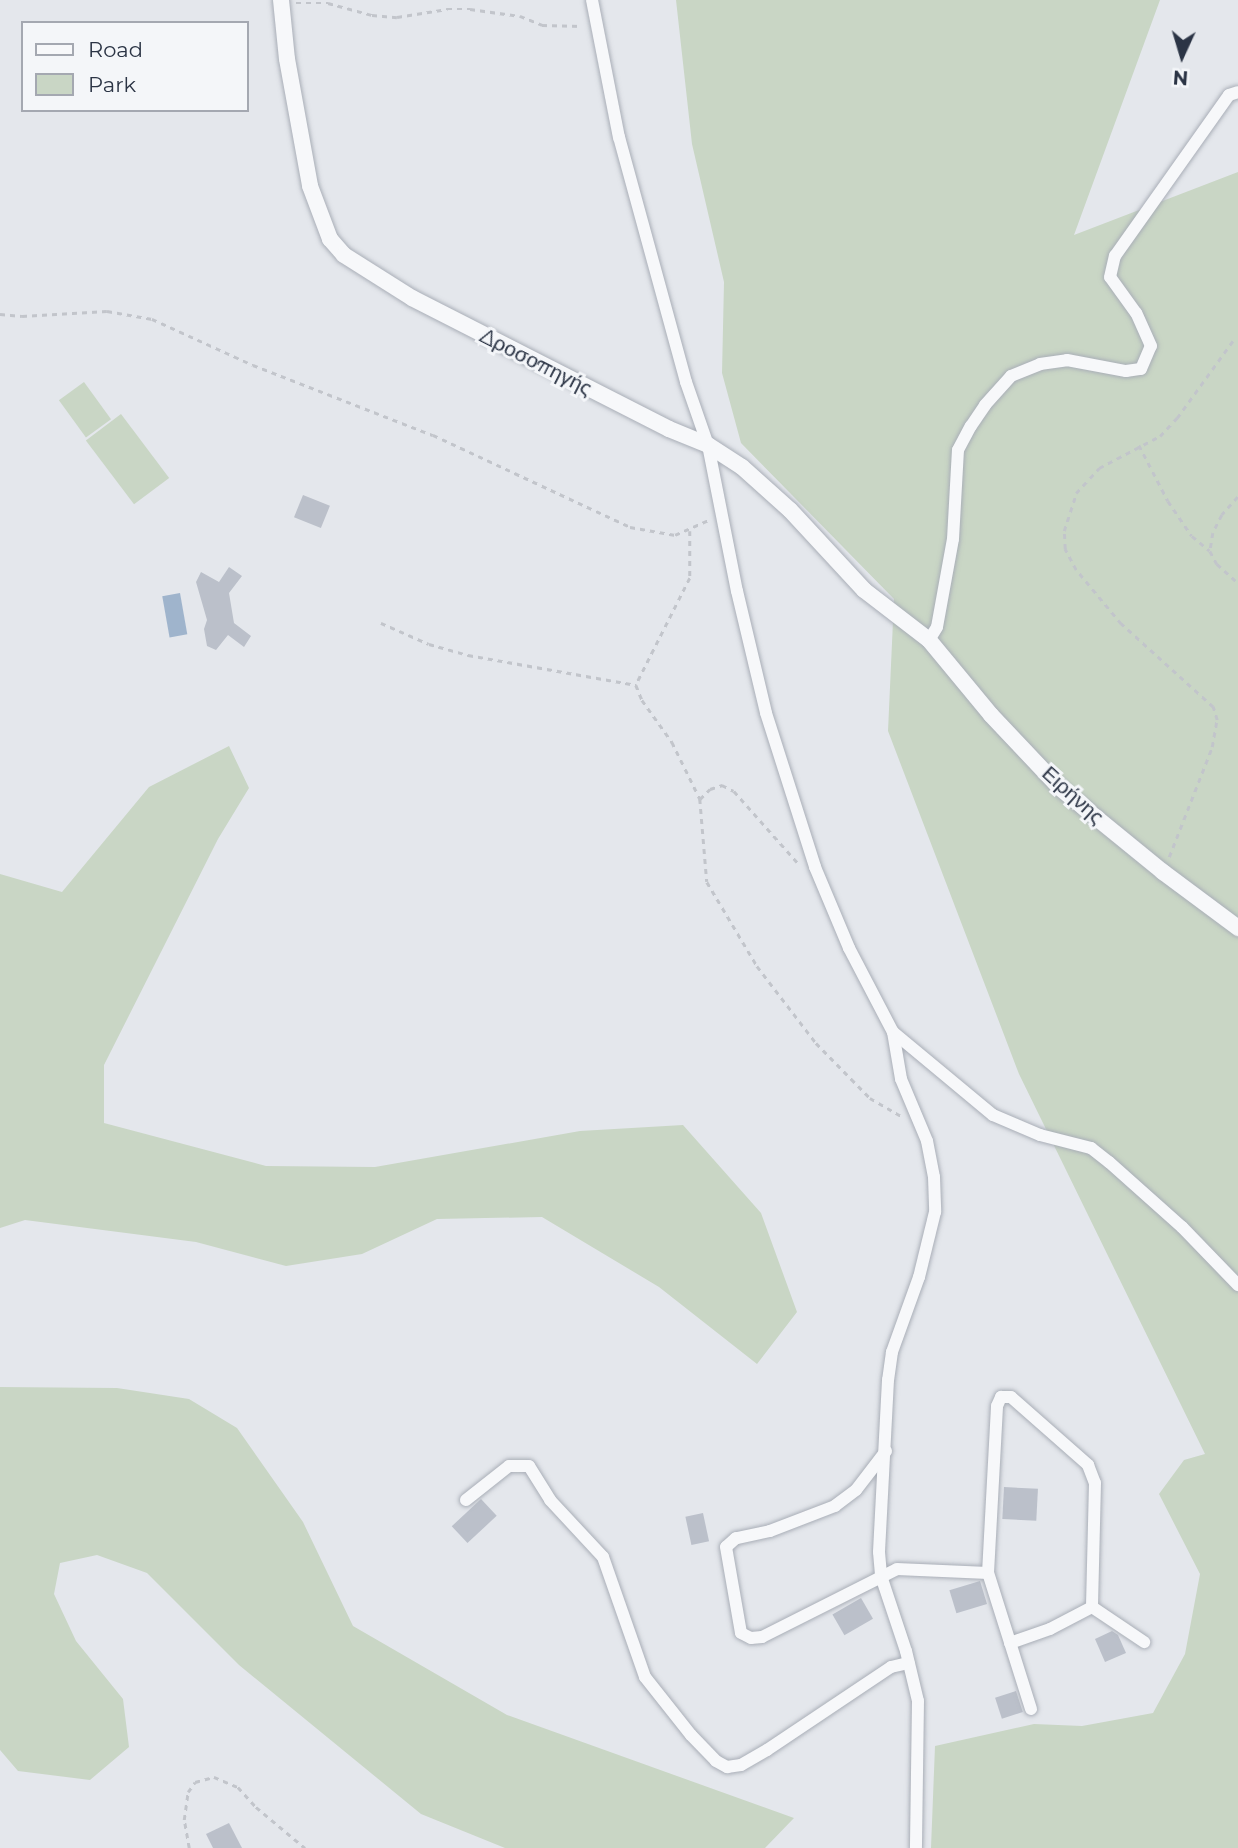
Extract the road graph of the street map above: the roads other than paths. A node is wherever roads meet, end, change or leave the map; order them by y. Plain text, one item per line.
1 (592, 0) edge
2 (283, 5) edge
3 (1238, 92) edge
4 (708, 446) junction
5 (929, 640) junction
6 (1238, 928) edge
7 (892, 1032) junction
8 (1238, 1285) edge
9 (886, 1451) junction
10 (466, 1500) dead end
11 (988, 1573) junction
12 (881, 1576) junction
13 (1092, 1607) junction
14 (1144, 1642) dead end
15 (1010, 1643) junction
16 (909, 1664) junction
17 (1031, 1709) dead end
18 (916, 1848) edge

1 - 4 street
2 - 4 street, Δροσοπηγής
3 - 5 street
4 - 5 street, Δροσοπηγής
4 - 7 street
5 - 6 street, Ειρήνης
7 - 8 street
7 - 9 street
9 - 12 street
9 - 12 street
10 - 16 street
11 - 12 street
11 - 13 street
11 - 15 street
12 - 16 street
13 - 14 street
13 - 15 street
15 - 17 street
16 - 18 street

